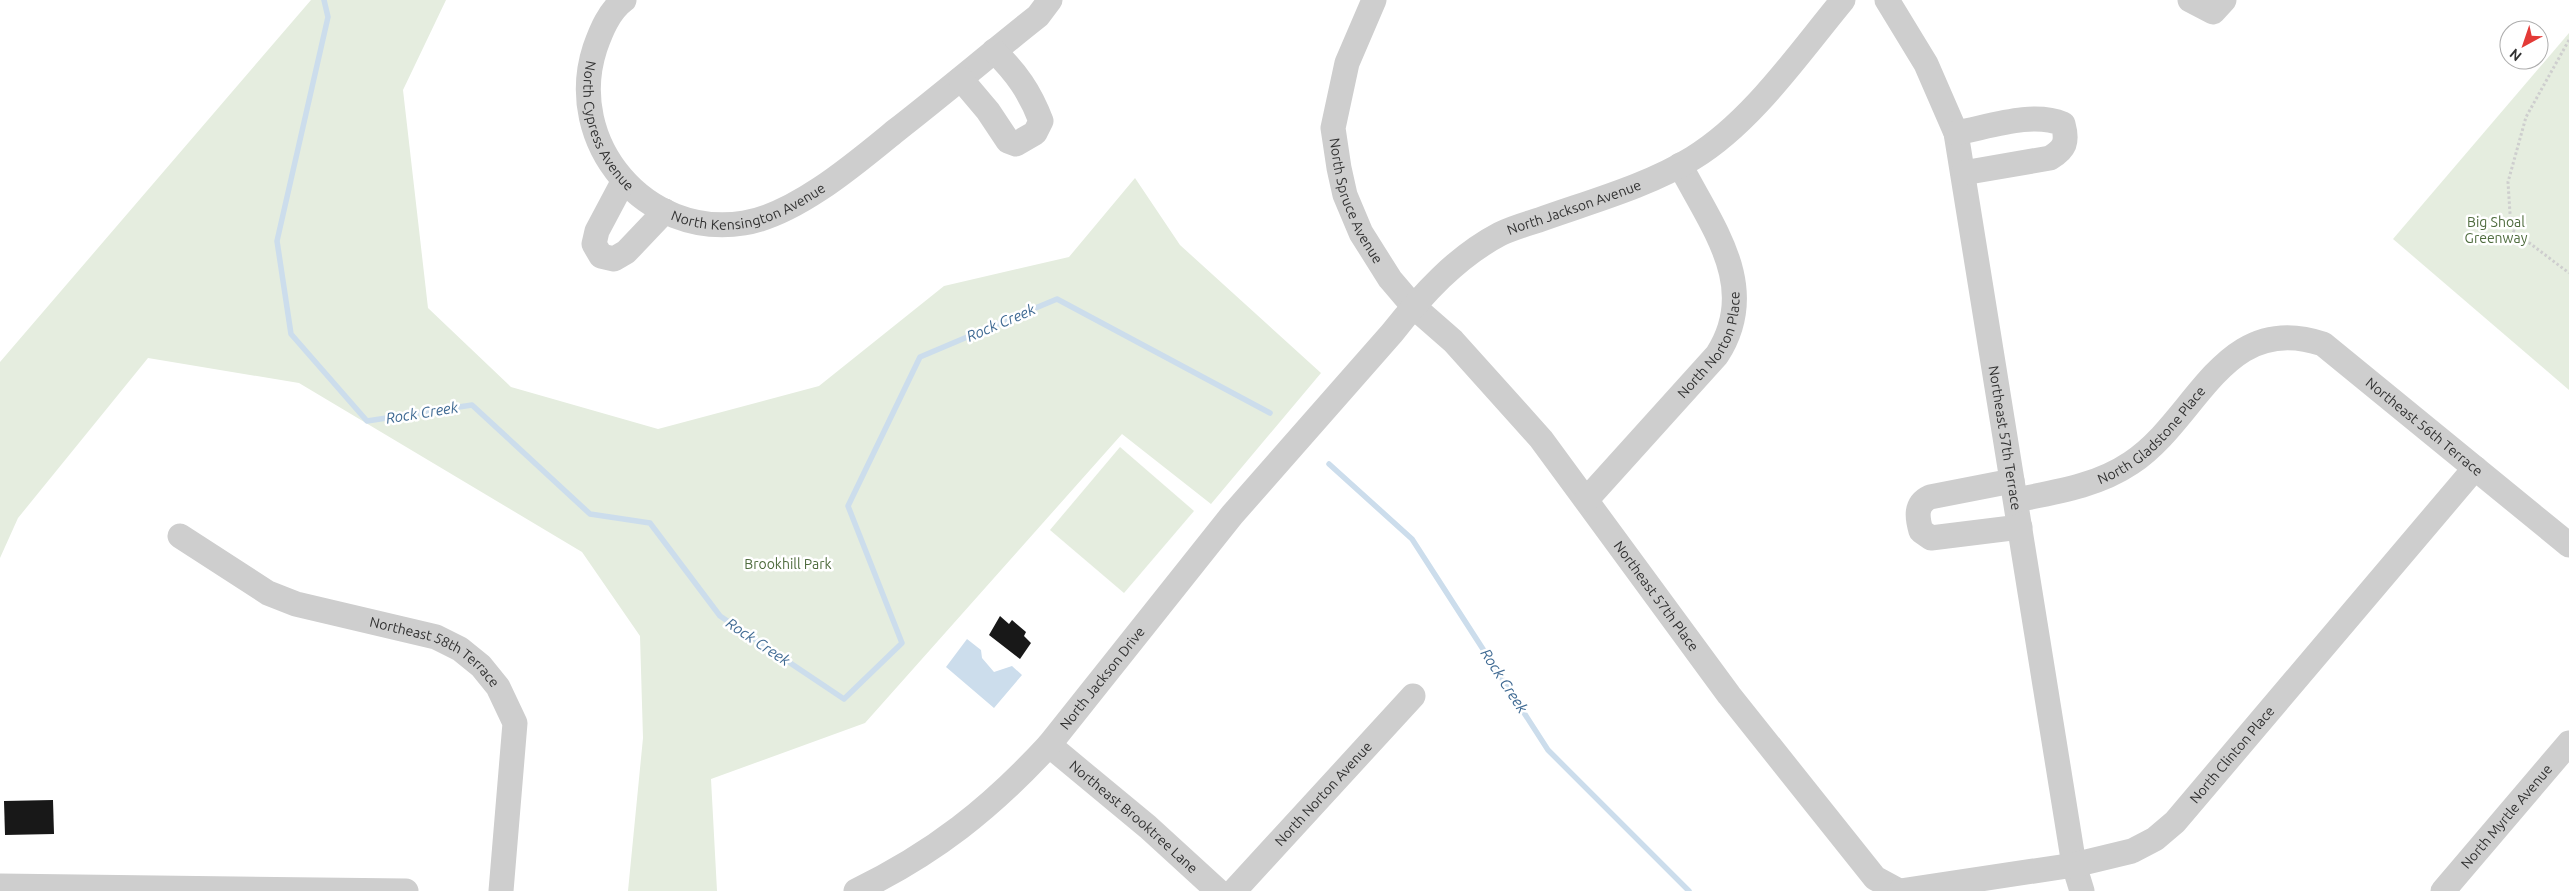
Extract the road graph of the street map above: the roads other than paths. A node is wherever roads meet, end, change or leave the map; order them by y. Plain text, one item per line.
1 (624, 0) edge
2 (1050, 0) edge
3 (1374, 0) edge
4 (1843, 0) edge
5 (1887, 0) edge
6 (2190, 0) edge
7 (2224, 0) edge
8 (994, 51) junction
9 (962, 79) junction
10 (1956, 133) junction
11 (1680, 165) junction
12 (1962, 173) junction
13 (623, 182) junction
14 (665, 210) junction
15 (1413, 306) junction
16 (2269, 339) joint
17 (1312, 424) joint
18 (2475, 468) junction
19 (2014, 490) junction
20 (1587, 499) junction
21 (2020, 527) junction
22 (180, 536) dead end
23 (2569, 545) edge
24 (1413, 696) dead end
25 (1049, 745) junction
26 (2565, 756) edge
27 (2074, 865) junction
28 (0, 886) edge
29 (109, 889) edge
30 (406, 891) edge
31 (500, 891) edge
32 (856, 891) edge
33 (1218, 891) edge
34 (1234, 891) edge
35 (1897, 891) edge
36 (2082, 891) edge
37 (2443, 891) edge

1 - 13 street, North Cypress Avenue
2 - 8 street, North Kensington Avenue
3 - 15 street, North Spruce Avenue
4 - 11 street, North Jackson Avenue
5 - 10 street, Northeast 57th Terrace
6 - 7 street
8 - 9 street, North Kensington Avenue
8 - 9 street
9 - 14 street, North Kensington Avenue
10 - 12 street, Northeast 57th Terrace
10 - 12 street
11 - 15 street, North Jackson Avenue
11 - 20 street, North Norton Place
12 - 19 street, Northeast 57th Terrace
13 - 14 street, North Cypress Avenue
13 - 14 street, North Kensington Avenue
15 - 17 street, North Jackson Avenue
15 - 20 street, Northeast 57th Place
16 - 18 street, Northeast 56th Terrace
16 - 19 street, North Gladstone Place
17 - 25 street, North Jackson Drive
18 - 23 street, Northeast 56th Terrace
18 - 27 street, North Clinton Place
19 - 21 street, Northeast 57th Terrace
19 - 21 street, North Gladstone Place
20 - 35 street, Northeast 57th Place
21 - 27 street, Northeast 57th Terrace
22 - 31 street, Northeast 58th Terrace
24 - 34 street, North Norton Avenue
25 - 32 street, North Jackson Drive
25 - 33 street, Northeast Brooktree Lane
26 - 37 street, North Myrtle Avenue
27 - 35 street, North Clinton Place
27 - 36 street, Northeast 57th Terrace
28 - 29 street
29 - 30 street

